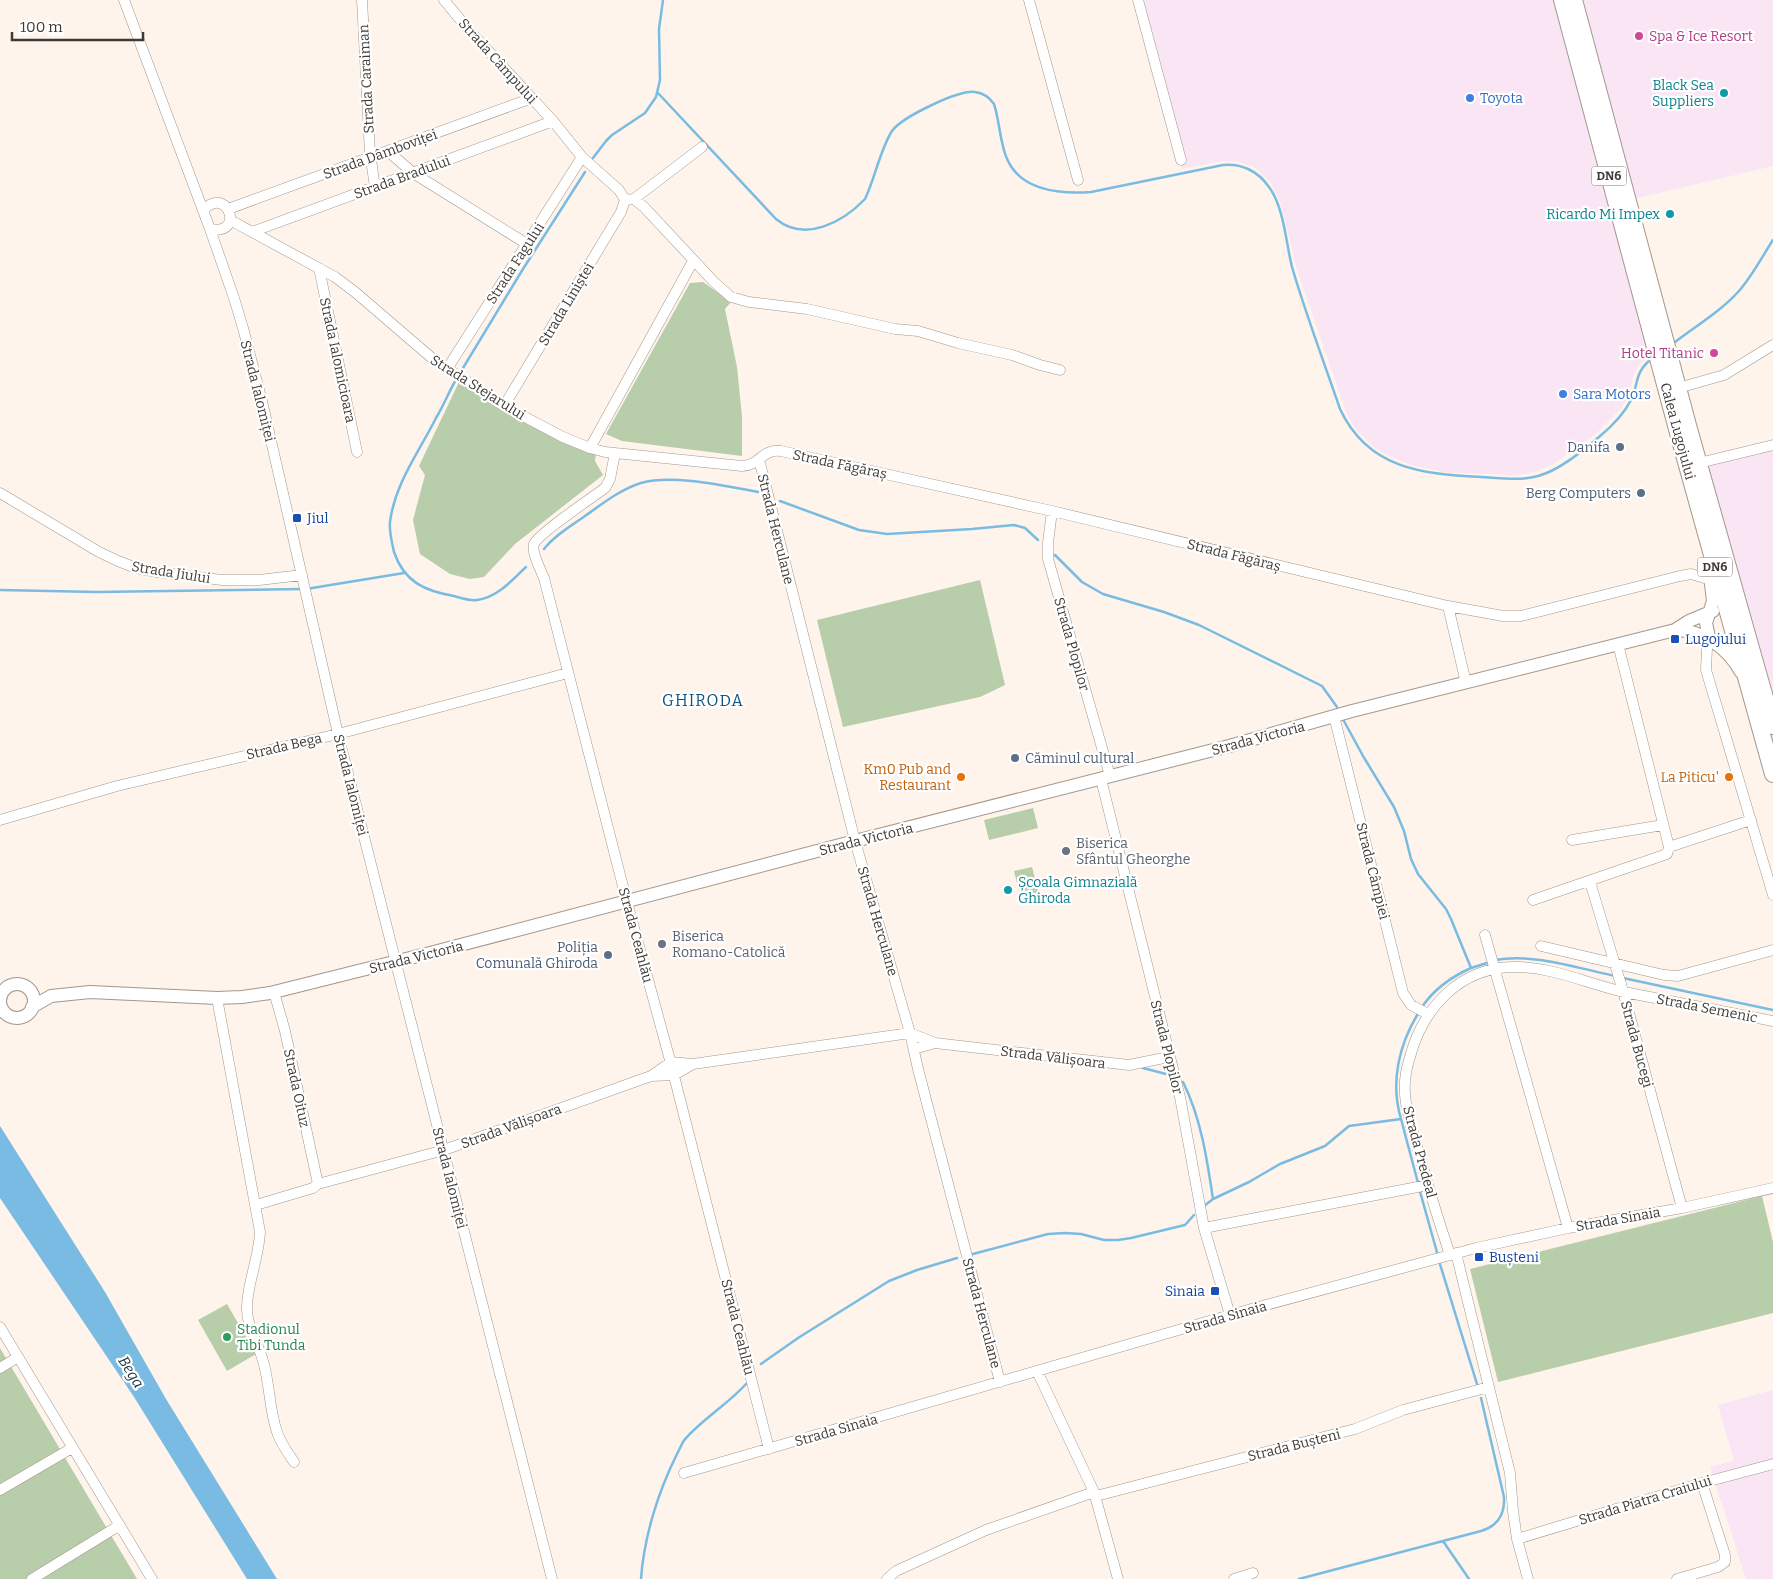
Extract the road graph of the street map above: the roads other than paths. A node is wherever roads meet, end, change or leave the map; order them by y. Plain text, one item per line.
1 (124, 0) edge
2 (362, 0) edge
3 (444, 0) edge
4 (1029, 0) edge
5 (1138, 0) edge
6 (1562, 0) edge
7 (1574, 0) edge
8 (532, 98) junction
9 (553, 121) junction
10 (702, 147) dead end
11 (388, 151) junction
12 (370, 157) junction
13 (582, 157) junction
14 (1181, 160) dead end
15 (413, 173) junction
16 (1078, 180) dead end
17 (375, 187) junction
18 (629, 199) junction
19 (228, 209) junction
20 (203, 212) junction
21 (230, 220) junction
22 (210, 229) junction
23 (252, 232) junction
24 (527, 244) junction
25 (693, 261) junction
26 (319, 268) junction
27 (1773, 346) edge
28 (1060, 370) dead end
29 (450, 371) junction
30 (1678, 388) junction
31 (504, 406) junction
32 (1773, 445) edge
33 (590, 448) junction
34 (357, 452) dead end
35 (615, 453) junction
36 (759, 459) junction
37 (1698, 463) junction
38 (0, 493) edge
39 (1052, 510) junction
40 (1704, 523) junction
41 (1711, 580) junction
42 (304, 584) junction
43 (1448, 606) junction
44 (1727, 610) junction
45 (1710, 611) junction
46 (1675, 630) junction
47 (1747, 637) junction
48 (1710, 639) junction
49 (1618, 644) junction
50 (568, 673) junction
51 (1466, 683) junction
52 (1748, 684) junction
53 (1334, 716) junction
54 (1773, 726) edge
55 (338, 734) junction
56 (1773, 774) edge
57 (1106, 777) junction
58 (0, 820) edge
59 (1751, 820) junction
60 (1663, 825) junction
61 (1572, 840) dead end
62 (856, 841) junction
63 (1668, 851) junction
64 (1590, 882) junction
65 (1773, 894) edge
66 (1533, 900) dead end
67 (626, 902) junction
68 (1485, 935) dead end
69 (1541, 946) dead end
70 (1773, 950) edge
71 (395, 962) junction
72 (1493, 963) junction
73 (1615, 967) junction
74 (1621, 987) junction
75 (30, 991) junction
76 (274, 992) junction
77 (51, 996) junction
78 (217, 998) junction
79 (2, 1001) edge
80 (32, 1007) junction
81 (1423, 1011) junction
82 (1773, 1021) edge
83 (912, 1041) junction
84 (936, 1043) junction
85 (1169, 1057) junction
86 (673, 1069) junction
87 (444, 1150) junction
88 (318, 1184) junction
89 (1426, 1186) junction
90 (1773, 1188) edge
91 (256, 1205) junction
92 (1682, 1208) junction
93 (1204, 1228) junction
94 (1568, 1228) junction
95 (1450, 1255) junction
96 (1230, 1316) junction
97 (0, 1327) edge
98 (18, 1357) junction
99 (0, 1368) edge
100 (1037, 1371) junction
101 (1000, 1382) junction
102 (1489, 1387) junction
103 (72, 1448) junction
104 (769, 1450) junction
105 (294, 1462) dead end
106 (1773, 1464) edge
107 (684, 1473) dead end
108 (1702, 1483) junction
109 (0, 1490) edge
110 (1095, 1494) junction
111 (120, 1526) junction
112 (1518, 1539) junction
113 (1253, 1573) dead end
114 (32, 1579) edge
115 (152, 1579) edge
116 (552, 1579) edge
117 (887, 1579) edge
118 (1118, 1579) edge
119 (1234, 1579) edge
120 (1528, 1579) edge
121 (1677, 1579) edge

1 - 20 street, Strada Ialomiței
2 - 12 street, Strada Caraiman
3 - 8 street, Strada Câmpului
4 - 16 street
5 - 14 street
6 - 40 main road, Calea Lugojului / DN6
7 - 30 main road, Calea Lugojului / DN6
8 - 9 street, Strada Câmpului
8 - 11 street, Strada Dâmboviței
9 - 13 street, Strada Câmpului
9 - 15 street, Strada Bradului
10 - 18 street
11 - 12 street, Strada Dâmboviței
11 - 15 street
12 - 17 street, Strada Caraiman
12 - 19 street, Strada Dâmboviței
13 - 18 street, Strada Câmpului
13 - 24 street, Strada Fagului
15 - 17 street, Strada Bradului
15 - 24 street
17 - 23 street, Strada Bradului
18 - 25 street, Strada Câmpului
18 - 31 street, Strada Liniștei
19 - 20 street
19 - 21 street
20 - 22 street, Strada Ialomiței
21 - 22 street
21 - 23 street, Strada Stejarului
22 - 42 street, Strada Ialomiței
23 - 26 street, Strada Stejarului
24 - 29 street, Strada Fagului
25 - 28 street, Strada Câmpului
25 - 33 street
26 - 29 street, Strada Stejarului
26 - 34 street, Strada Ialomicioara
27 - 30 street
29 - 31 street, Strada Stejarului
30 - 37 main road, Calea Lugojului / DN6
31 - 33 street, Strada Stejarului
32 - 37 street
33 - 35 street, Strada Stejarului
35 - 36 street, Strada Stejarului
35 - 50 street, Strada Ceahlău
36 - 39 street, Strada Făgăraș
36 - 62 street, Strada Herculane
37 - 47 main road, Calea Lugojului / DN6
38 - 42 street, Strada Jiului
39 - 43 street, Strada Făgăraș
39 - 57 street, Strada Plopilor
40 - 41 street
40 - 44 main road, Calea Lugojului / DN6
41 - 43 street, Strada Făgăraș
41 - 45 street
42 - 55 street, Strada Ialomiței
43 - 51 street
44 - 45 street, Strada Victoria
44 - 47 street
44 - 52 main road, Calea Lugojului / DN6
45 - 46 street, Strada Victoria
45 - 48 street
46 - 48 street, Strada Victoria
46 - 49 street, Strada Victoria
47 - 54 main road, Calea Lugojului / DN6
48 - 52 street, Strada Victoria
48 - 59 street
49 - 51 street, Strada Victoria
49 - 60 street
50 - 55 street, Strada Bega
50 - 67 street, Strada Ceahlău
51 - 53 street, Strada Victoria
52 - 56 main road, Calea Lugojului / DN6
53 - 57 street, Strada Victoria
53 - 81 street, Strada Câmpiei
55 - 58 street, Strada Bega
55 - 71 street, Strada Ialomiței
57 - 62 street, Strada Victoria
57 - 85 street, Strada Plopilor
59 - 63 street
59 - 65 street
60 - 61 street
60 - 63 street
62 - 67 street, Strada Victoria
62 - 83 street, Strada Herculane
63 - 64 street
64 - 66 street
64 - 73 street, Strada Bucegi
67 - 71 street, Strada Victoria
67 - 86 street, Strada Ceahlău
68 - 72 street
69 - 73 street
70 - 73 street
71 - 76 street, Strada Victoria
71 - 87 street, Strada Ialomiței
72 - 74 street, Strada Semenic
72 - 81 street, Strada Predeal
72 - 94 street
73 - 74 street, Strada Bucegi
74 - 82 street, Strada Semenic
74 - 92 street, Strada Bucegi
75 - 77 street, Strada Victoria
75 - 79 street
75 - 80 street
76 - 78 street, Strada Victoria
76 - 88 street, Strada Oituz
77 - 78 street, Strada Victoria
77 - 80 street, Strada Victoria
78 - 91 street
79 - 80 street
81 - 89 street, Strada Predeal
83 - 84 street, Strada Vălișoara
83 - 84 street, Strada Vălișoara
83 - 86 street, Strada Vălișoara
83 - 101 street, Strada Herculane
84 - 85 street, Strada Vălișoara
85 - 93 street, Strada Plopilor
86 - 87 street, Strada Vălișoara
86 - 104 street, Strada Ceahlău
87 - 88 street, Strada Vălișoara
87 - 116 street, Strada Ialomiței
88 - 91 street, Strada Vălișoara
89 - 93 street
89 - 95 street, Strada Predeal
90 - 92 street, Strada Sinaia
91 - 105 street
92 - 94 street, Strada Sinaia
93 - 96 street, Strada Plopilor
94 - 95 street, Strada Sinaia
95 - 96 street, Strada Sinaia
95 - 102 street, Strada Predeal
96 - 100 street, Strada Sinaia
97 - 98 street
98 - 99 street
98 - 103 street
100 - 101 street, Strada Sinaia
100 - 110 street
101 - 104 street, Strada Sinaia
102 - 110 street, Strada Bușteni
102 - 112 street, Strada Predeal
103 - 109 street
103 - 111 street
104 - 107 street, Strada Sinaia
106 - 108 street, Strada Piatra Craiului
108 - 112 street, Strada Piatra Craiului
108 - 121 street
110 - 117 street, Strada Bușteni
110 - 118 street
111 - 114 street
111 - 115 street
112 - 120 street, Strada Predeal
113 - 119 street

